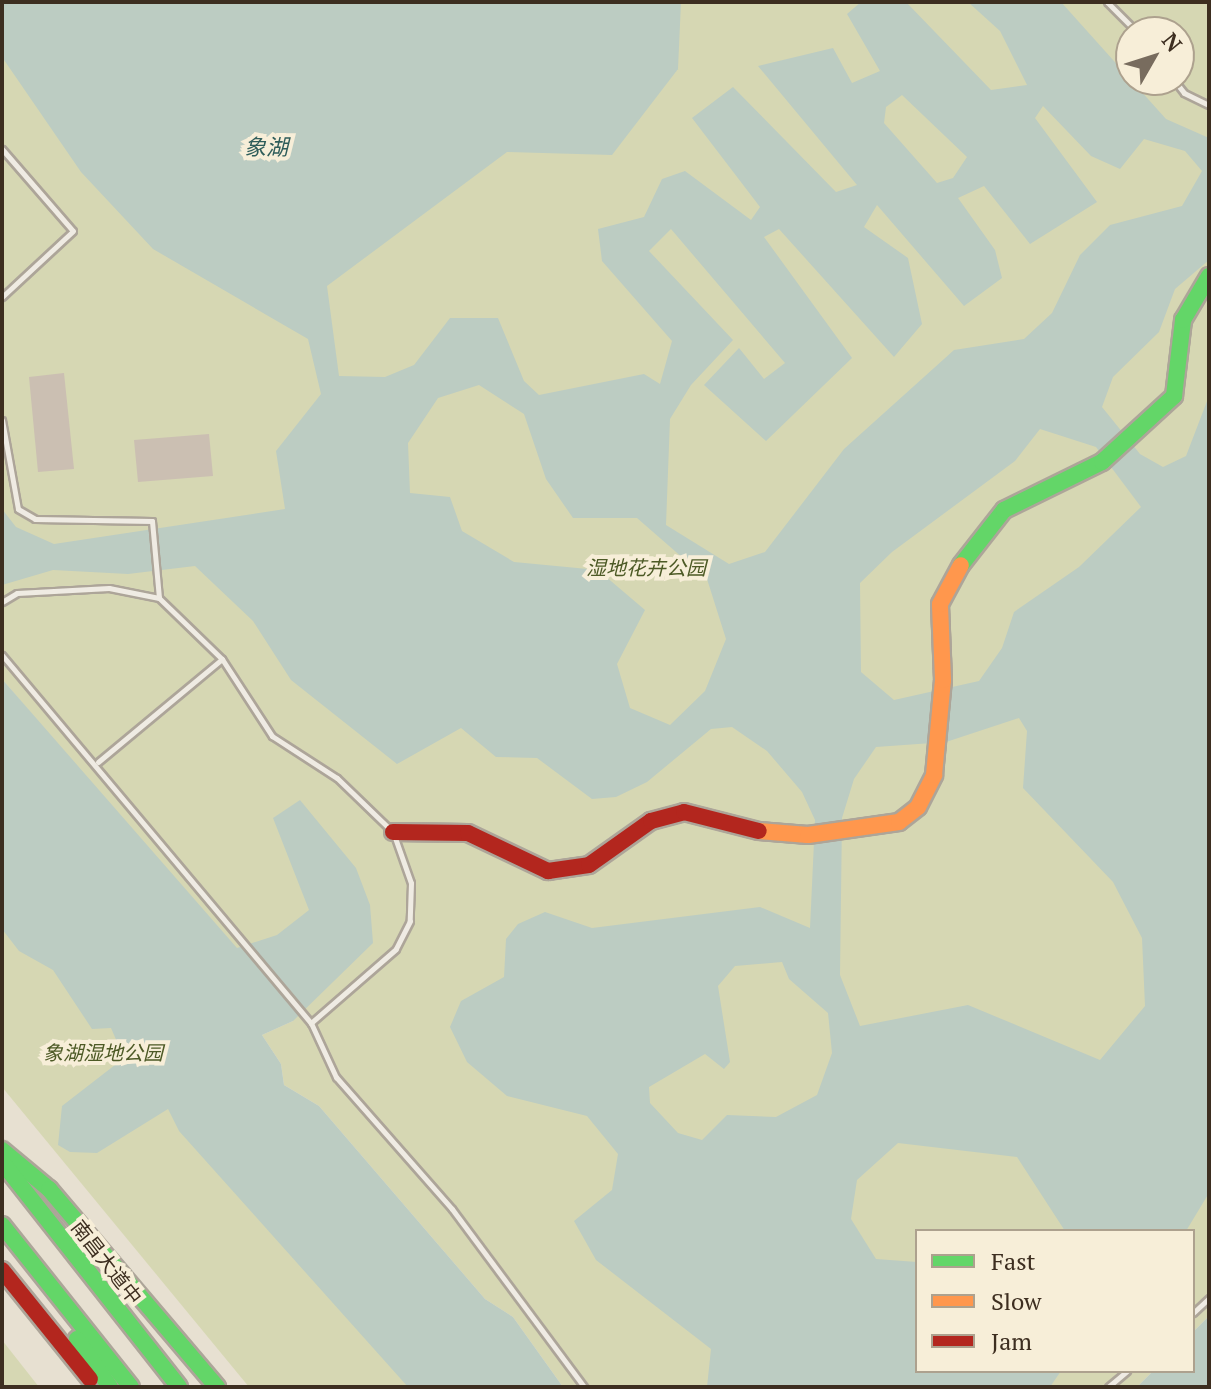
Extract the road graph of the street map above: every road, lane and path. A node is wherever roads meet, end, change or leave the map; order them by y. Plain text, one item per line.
1 (1190, 96) edge
2 (1209, 105) edge
3 (2, 149) edge
4 (1209, 276) edge
5 (2, 297) edge
6 (2, 420) edge
7 (159, 598) junction
8 (2, 602) edge
9 (2, 655) edge
10 (222, 659) junction
11 (98, 762) junction
12 (393, 832) junction
13 (311, 1023) junction
14 (2, 1150) edge
15 (2, 1162) edge
16 (2, 1227) edge
17 (2, 1270) edge
18 (1125, 1373) edge
19 (96, 1387) edge
20 (110, 1387) edge
21 (131, 1387) edge
22 (179, 1387) edge
23 (217, 1387) edge
24 (584, 1387) edge
25 (1108, 1387) edge

1 - 2 lane
3 - 5 lane
4 - 12 main road
6 - 7 lane
7 - 8 lane
7 - 10 lane
9 - 11 lane
10 - 11 lane
10 - 12 lane
11 - 13 lane
12 - 13 lane
13 - 24 lane
14 - 23 main road
15 - 22 main road, 南昌大道中
16 - 20 main road
16 - 21 main road
17 - 19 main road
18 - 25 lane

